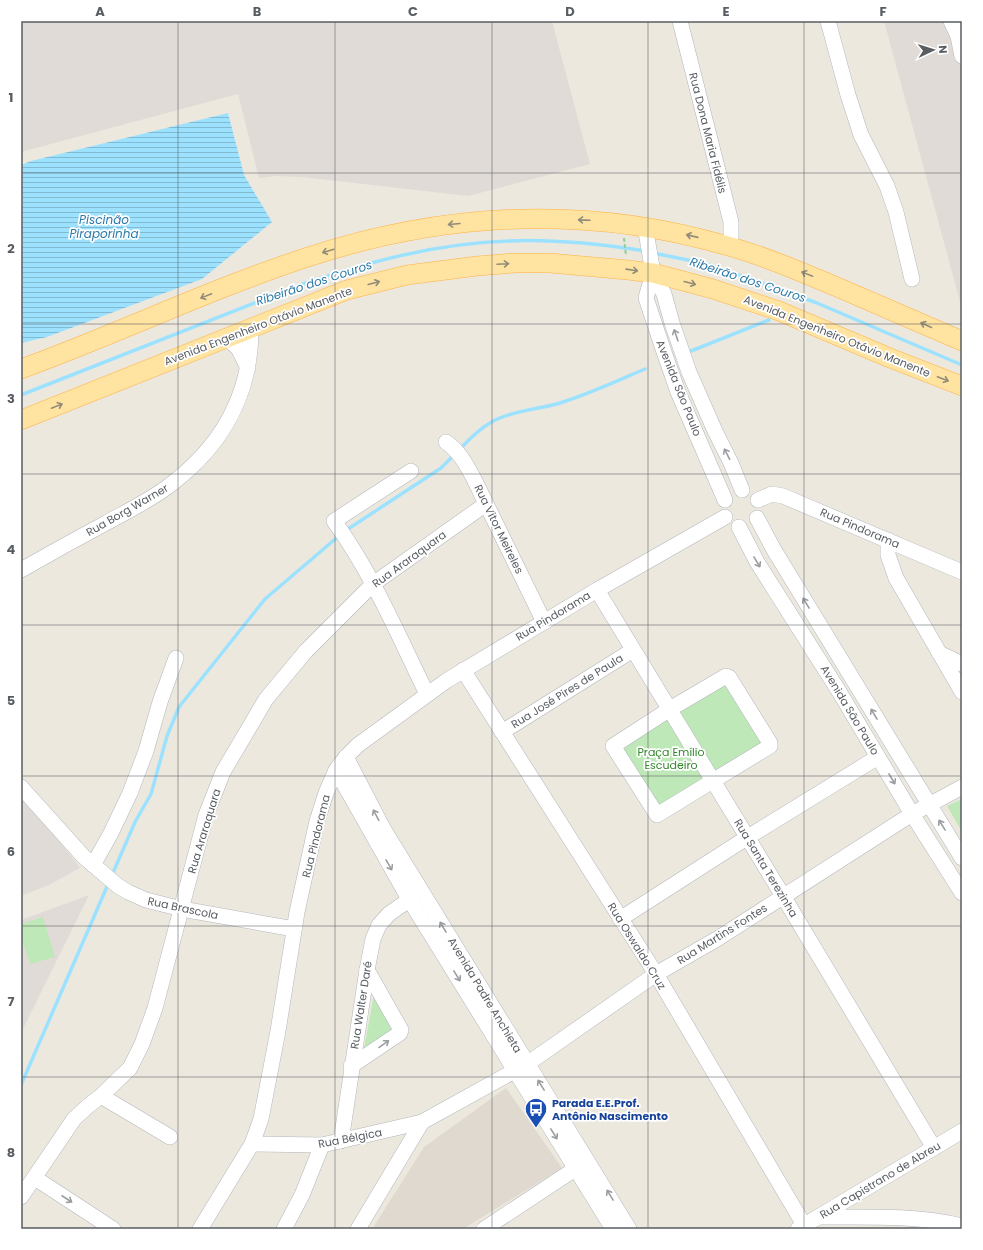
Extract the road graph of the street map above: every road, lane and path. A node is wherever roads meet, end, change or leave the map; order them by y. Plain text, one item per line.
1 (680, 21) edge
2 (828, 21) edge
3 (951, 21) edge
4 (962, 56) edge
5 (647, 235) junction
6 (624, 241) dead end
7 (730, 246) junction
8 (626, 256) dead end
9 (652, 269) junction
10 (912, 279) dead end
11 (251, 328) junction
12 (226, 338) junction
13 (962, 341) edge
14 (248, 368) junction
15 (21, 369) edge
16 (962, 386) edge
17 (21, 420) edge
18 (449, 444) dead end
19 (411, 471) dead end
20 (742, 490) junction
21 (725, 500) junction
22 (758, 500) junction
23 (486, 504) junction
24 (725, 517) junction
25 (757, 518) junction
26 (739, 527) junction
27 (888, 540) junction
28 (21, 570) edge
29 (962, 572) edge
30 (373, 584) junction
31 (596, 590) junction
32 (544, 622) junction
33 (633, 650) junction
34 (176, 658) dead end
35 (842, 660) junction
36 (958, 667) edge
37 (463, 670) junction
38 (826, 670) junction
39 (962, 692) edge
40 (427, 694) junction
41 (670, 709) junction
42 (502, 732) junction
43 (346, 757) junction
44 (878, 757) junction
45 (336, 770) junction
46 (713, 781) junction
47 (21, 786) edge
48 (962, 787) edge
49 (928, 804) junction
50 (912, 814) junction
51 (748, 837) junction
52 (962, 858) edge
53 (98, 869) junction
54 (960, 886) edge
55 (416, 895) junction
56 (783, 896) junction
57 (182, 910) junction
58 (620, 919) junction
59 (294, 928) junction
60 (367, 970) junction
61 (656, 974) junction
62 (352, 1066) junction
63 (522, 1068) junction
64 (101, 1096) junction
65 (422, 1122) junction
66 (962, 1131) edge
67 (170, 1137) dead end
68 (341, 1141) junction
69 (252, 1144) junction
70 (322, 1145) junction
71 (934, 1148) junction
72 (576, 1169) junction
73 (35, 1178) junction
74 (21, 1197) edge
75 (818, 1217) junction
76 (962, 1226) edge
77 (801, 1227) edge
78 (113, 1229) edge
79 (200, 1229) edge
80 (284, 1229) edge
81 (358, 1229) edge
82 (484, 1229) edge
83 (613, 1229) edge
84 (629, 1229) edge

1 - 7 street, Rua Dona Maria Fidélis
2 - 10 street
3 - 4 street
7 -> 5 main road
5 - 9 street, Avenida São Paulo
5 -> 15 main road
6 - 8 path
13 -> 7 main road
11 -> 9 main road, Avenida Engenheiro Otávio Manente
9 -> 16 main road, Avenida Engenheiro Otávio Manente
20 -> 9 street, Avenida São Paulo
9 - 21 street, Avenida São Paulo
11 - 12 main road, Avenida Engenheiro Otávio Manente
11 - 14 street, Rua Borg Warner
12 - 14 street
17 -> 12 main road, Avenida Engenheiro Otávio Manente
14 - 28 street, Rua Borg Warner
18 - 23 street, Rua Vitor Meireles
19 - 30 street
20 - 21 street
20 - 22 street
21 - 24 street
22 - 25 street
22 - 27 street, Rua Pindorama
23 - 30 street, Rua Araraquara
23 - 32 street, Rua Vitor Meireles
24 - 26 street
24 - 31 street, Rua Pindorama
25 - 26 street
35 -> 25 street, Avenida São Paulo
26 -> 38 street, Avenida São Paulo
27 - 29 street, Rua Pindorama
27 - 36 street
30 - 40 street
30 - 57 street, Rua Araraquara
31 - 32 street, Rua Pindorama
31 - 33 street, Rua Santa Terezinha
32 - 37 street, Rua Pindorama
33 - 41 street, Rua Santa Terezinha
33 - 42 street, Rua José Pires de Paula
34 - 53 street
35 - 38 street
49 -> 35 street, Avenida São Paulo
36 - 39 street
37 - 40 street, Rua Pindorama
37 - 42 street, Rua Oswaldo Cruz
38 - 44 street, Avenida São Paulo
40 - 43 street, Rua Pindorama
41 - 46 street, Rua Santa Terezinha
41 - 46 street
41 - 46 street
42 - 58 street, Rua Oswaldo Cruz
43 - 45 street, Rua Pindorama
55 -> 43 street, Avenida Padre Anchieta
44 -> 50 street, Avenida São Paulo
44 - 51 street
45 -> 55 street, Avenida Padre Anchieta
45 - 59 street, Rua Pindorama
46 - 51 street, Rua Santa Terezinha
47 - 53 street, Rua Brascola
48 - 49 street, Rua Martins Fontes
49 - 50 street, Rua Martins Fontes
52 -> 49 street, Avenida São Paulo
50 - 54 street, Avenida São Paulo
50 - 56 street, Rua Martins Fontes
51 - 56 street, Rua Santa Terezinha
51 - 58 street
53 - 57 street, Rua Brascola
55 - 60 street, Rua Walter Daré
55 - 63 street, Avenida Padre Anchieta
56 - 61 street, Rua Martins Fontes
56 - 71 street, Rua Santa Terezinha
57 - 59 street, Rua Brascola
57 - 64 street, Rua Araraquara
58 - 61 street, Rua Oswaldo Cruz
59 - 69 street, Rua Pindorama
60 - 62 street, Rua Walter Daré
62 -> 60 street
61 - 63 street, Rua Martins Fontes
61 - 77 street, Rua Oswaldo Cruz
62 - 68 street, Rua Walter Daré
63 - 65 street, Rua Martins Fontes
63 -> 72 street, Avenida Padre Anchieta
84 -> 63 street, Avenida Padre Anchieta
64 - 67 street
64 - 73 street, Rua Araraquara
65 - 68 street, Rua Bélgica
65 - 81 street
66 - 71 street, Rua Capistrano de Abreu
68 - 70 street, Rua Bélgica
69 - 70 street, Rua Bélgica
69 - 79 street, Rua Pindorama
70 - 80 street
71 - 75 street, Rua Capistrano de Abreu
72 - 82 street
72 - 83 street, Avenida Padre Anchieta
73 - 74 street, Rua Araraquara
73 -> 78 street
75 - 76 street
75 - 77 street, Rua Capistrano de Abreu

